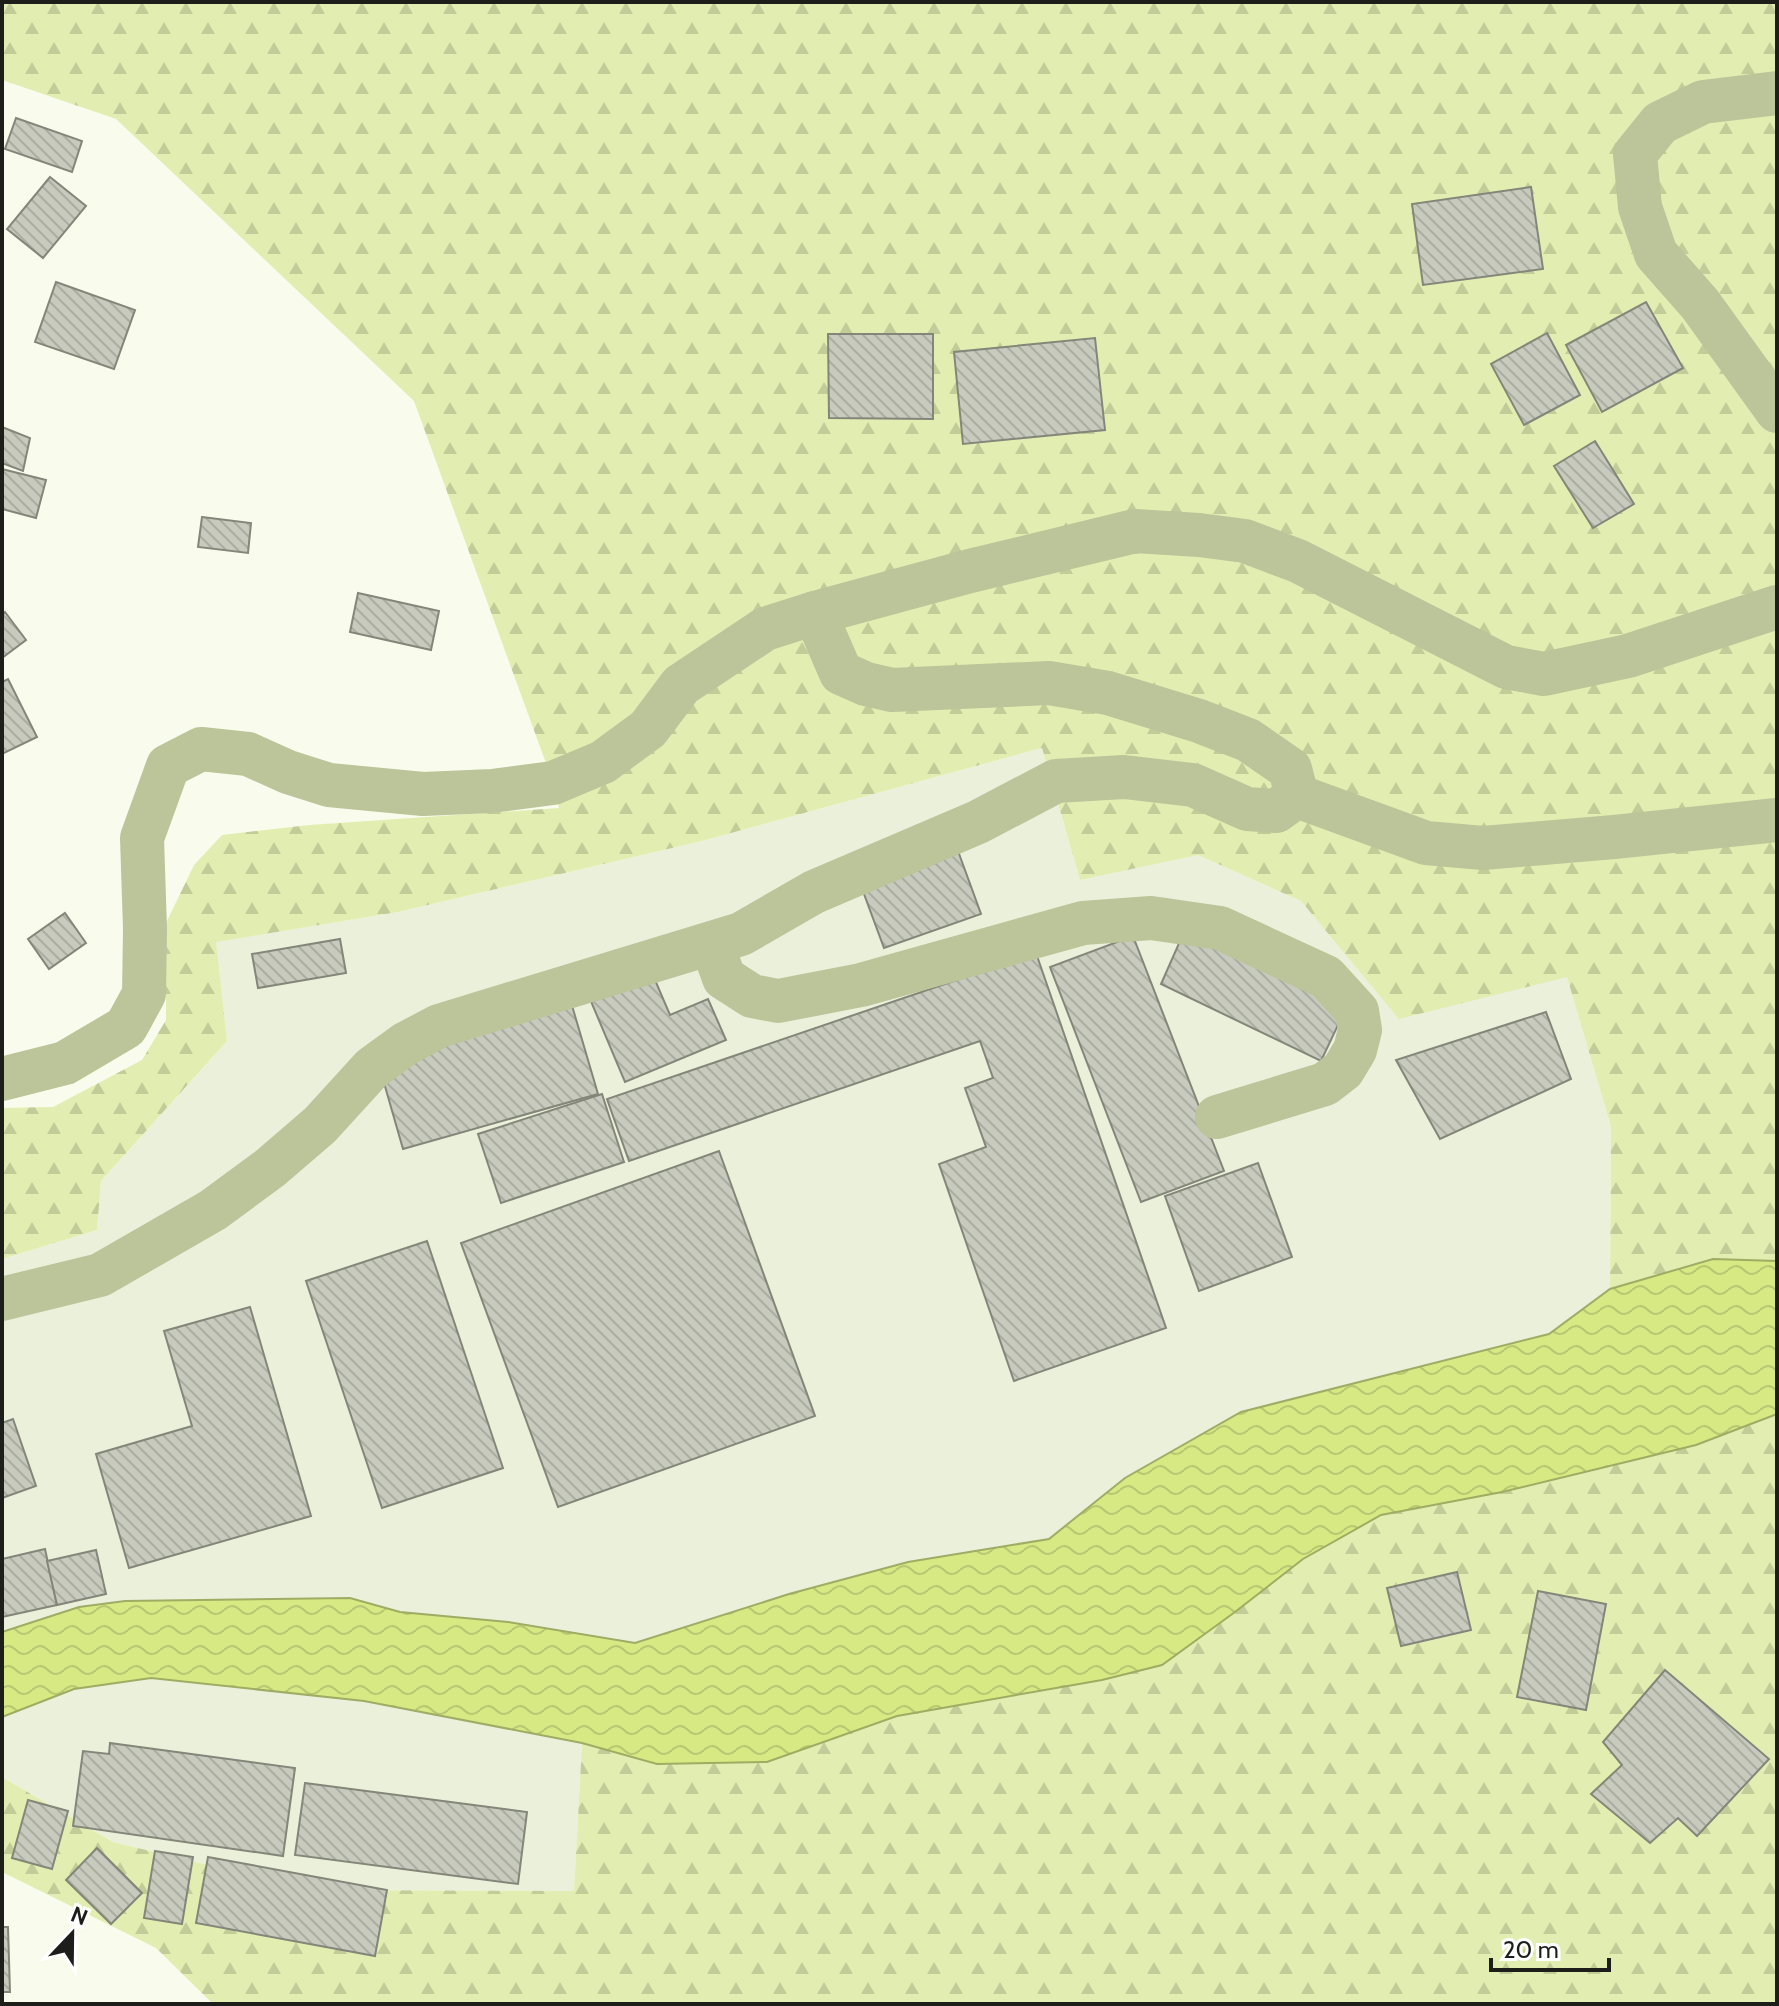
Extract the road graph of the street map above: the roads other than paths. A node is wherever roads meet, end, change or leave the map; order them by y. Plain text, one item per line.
1 (1777, 93) edge
2 (1777, 411) edge
3 (1777, 607) edge
4 (815, 613) junction
5 (1297, 796) junction
6 (1777, 820) edge
7 (712, 944) junction
8 (2, 1079) edge
9 (1217, 1117) dead end
10 (2, 1299) edge

1 - 2 street
3 - 4 street
4 - 5 street
4 - 8 street
5 - 6 street
5 - 7 street
7 - 9 street
7 - 10 street

